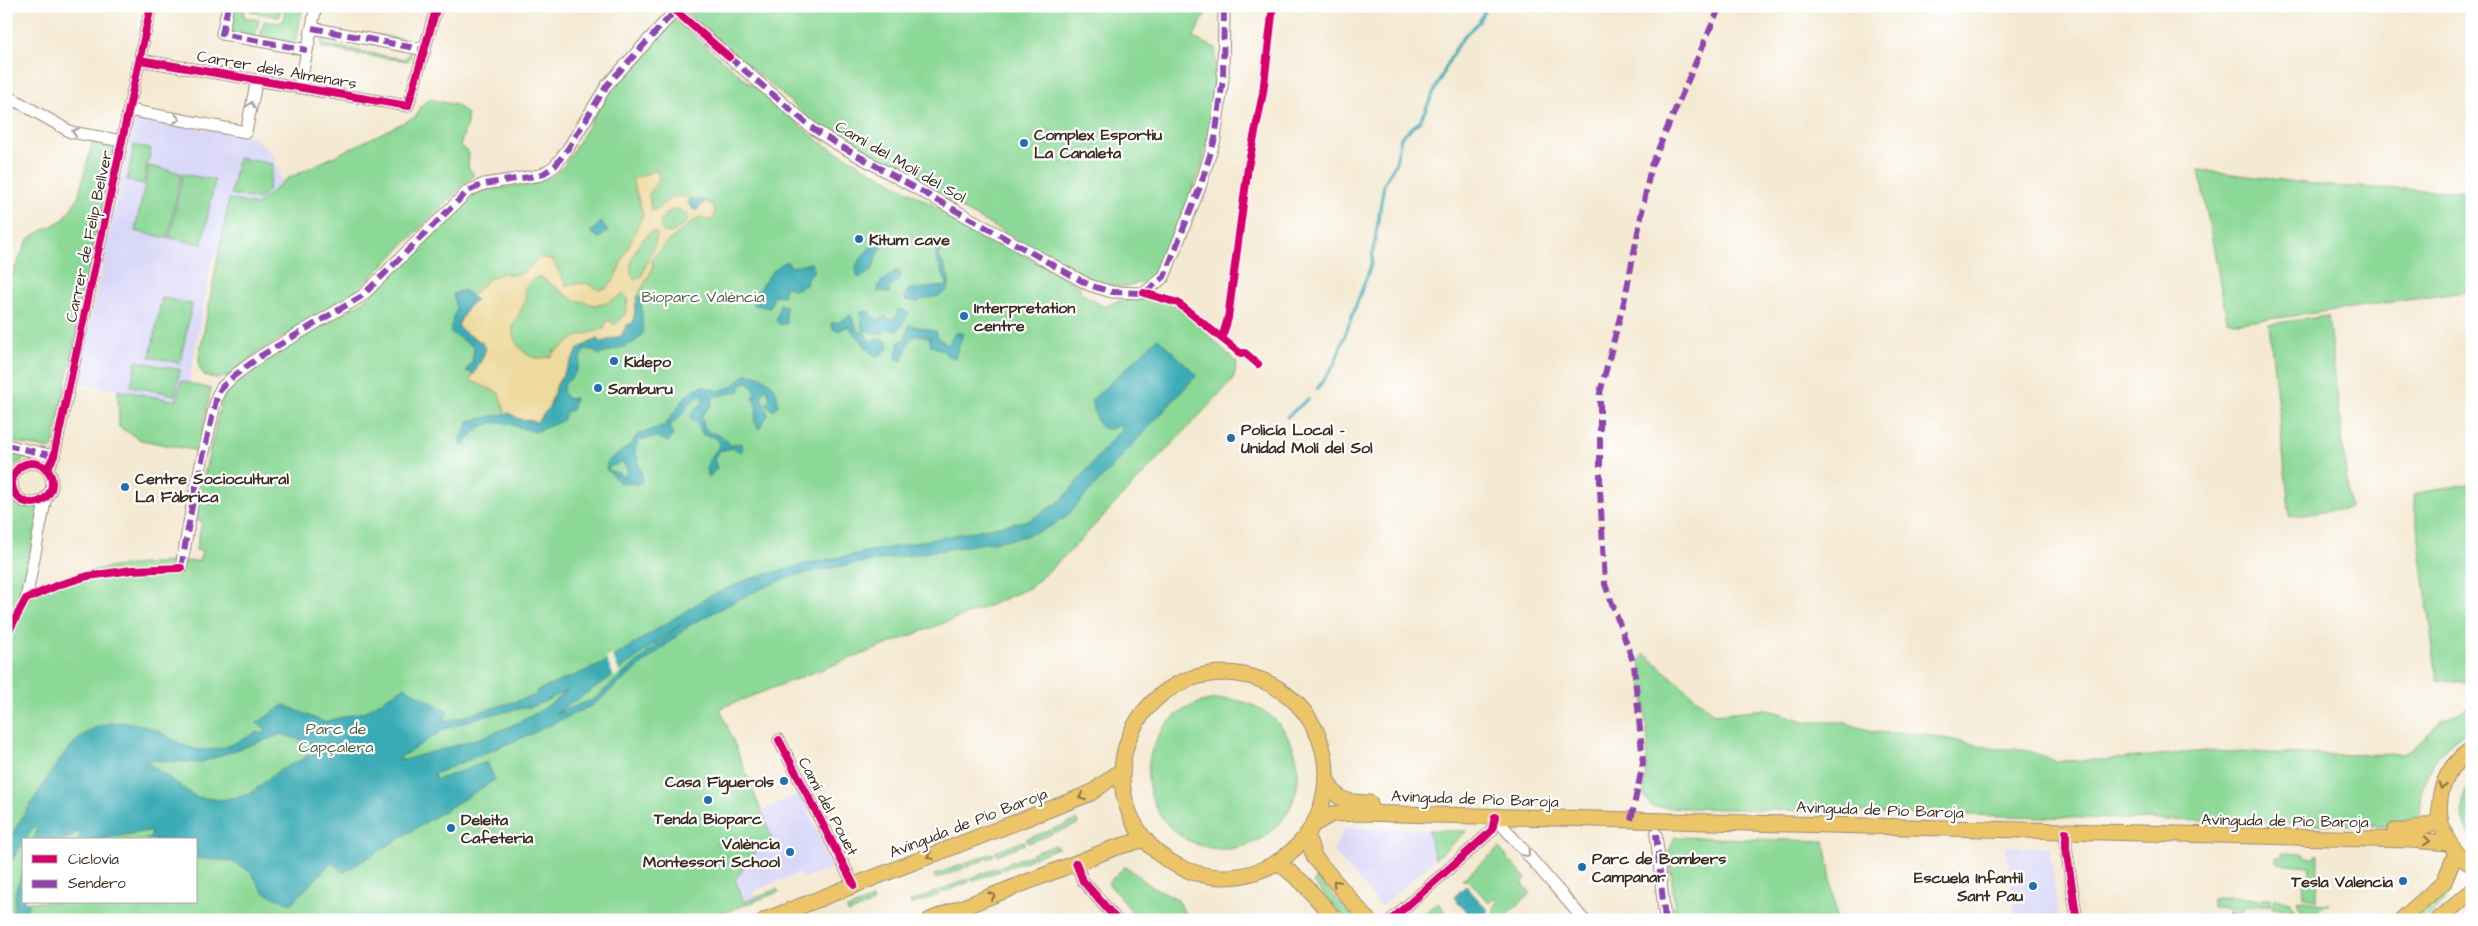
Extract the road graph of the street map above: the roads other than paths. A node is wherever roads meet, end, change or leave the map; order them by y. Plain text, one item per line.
1 (151, 6) edge
2 (228, 6) edge
3 (316, 6) edge
4 (437, 6) edge
5 (1224, 6) edge
6 (673, 8) edge
7 (312, 28) junction
8 (307, 50) junction
9 (425, 50) junction
10 (140, 60) junction
11 (257, 79) junction
12 (300, 86) junction
13 (6, 95) edge
14 (129, 110) junction
15 (122, 141) junction
16 (6, 445) edge
17 (54, 456) junction
18 (47, 470) junction
19 (46, 497) junction
20 (181, 568) dead end
21 (26, 599) dead end
22 (779, 740) dead end
23 (2472, 749) edge
24 (1122, 770) junction
25 (1326, 778) junction
26 (1495, 817) junction
27 (2440, 821) junction
28 (1310, 829) junction
29 (2066, 832) junction
30 (1656, 834) dead end
31 (1144, 839) junction
32 (2453, 848) junction
33 (1278, 862) junction
34 (1076, 863) junction
35 (2472, 866) edge
36 (854, 885) junction
37 (2472, 890) edge
38 (766, 920) edge
39 (930, 920) edge
40 (1117, 920) edge
41 (1336, 920) edge
42 (1368, 920) edge
43 (1391, 920) edge
44 (1584, 920) edge
45 (1665, 920) edge
46 (2077, 920) edge
47 (2401, 920) edge
48 (2438, 920) edge

1 - 10 street, Carrer de Felip Bellver
2 - 8 street
3 - 7 street
4 - 9 street
5 - 6 street, Camí del Molí del Sol
6 - 20 street
7 - 8 street
7 - 9 street
8 - 12 street
9 - 12 street, Carrer dels Almenars
10 - 11 street, Carrer dels Almenars
10 - 14 street, Carrer de Felip Bellver
11 - 12 street, Carrer dels Almenars
14 -> 11 street
15 -> 13 street
14 - 15 street, Carrer de Felip Bellver
15 - 17 street, Carrer de Felip Bellver
16 - 17 street
17 - 18 street, Carrer de Felip Bellver
18 - 19 street
18 - 19 street
19 - 21 street
22 - 36 street, Camí del Pouet
23 -> 27 main road
24 - 25 main road
24 - 31 main road
24 -> 36 main road, Avinguda de Pio Baroja
25 - 27 main road, Avinguda de Pio Baroja
25 - 28 main road
26 - 28 main road, Avinguda de Pio Baroja
26 - 29 main road, Avinguda de Pio Baroja
26 - 43 street
26 -> 44 street
27 - 32 main road
28 - 33 main road
42 -> 28 main road
29 -> 32 main road, Avinguda de Pio Baroja
29 - 46 street
30 - 45 street
31 - 33 main road
31 - 34 main road
32 - 35 main road
32 - 47 main road
33 - 41 main road
39 -> 34 main road
34 - 40 street
36 - 38 main road, Avinguda de Pio Baroja
37 - 48 main road

